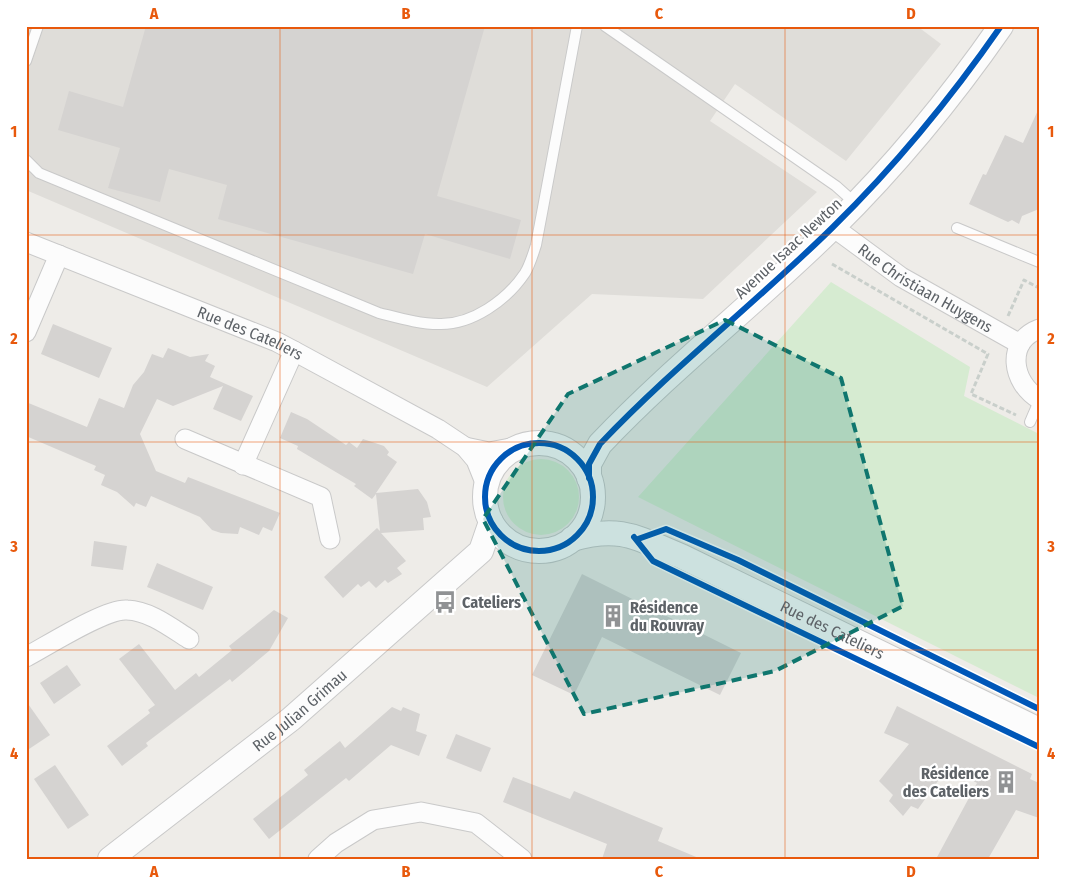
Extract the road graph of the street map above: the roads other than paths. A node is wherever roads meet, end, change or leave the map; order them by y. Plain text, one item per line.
1 (38, 26) edge
2 (577, 26) edge
3 (605, 26) edge
4 (1000, 26) edge
5 (26, 61) edge
6 (26, 160) edge
7 (855, 204) junction
8 (834, 227) junction
9 (958, 228) dead end
10 (26, 242) edge
11 (59, 255) junction
12 (1039, 262) edge
13 (1039, 329) edge
14 (26, 332) edge
15 (1020, 344) junction
16 (294, 351) junction
17 (1039, 400) edge
18 (1030, 422) road end
19 (614, 428) junction
20 (185, 439) dead end
21 (465, 447) junction
22 (517, 448) junction
23 (564, 449) junction
24 (243, 465) junction
25 (486, 485) junction
26 (591, 488) junction
27 (492, 522) junction
28 (624, 533) junction
29 (330, 539) dead end
30 (572, 539) junction
31 (520, 547) junction
32 (481, 551) junction
33 (190, 639) dead end
34 (26, 657) edge
35 (1039, 730) edge
36 (110, 859) edge
37 (318, 859) edge
38 (522, 859) edge

1 - 5 lane
2 - 6 lane
3 - 7 lane, Avenue Isaac Newton
4 - 7 street, Avenue Isaac Newton
7 - 8 street, Avenue Isaac Newton
8 - 15 street, Rue Christiaan Huygens
8 - 19 street, Avenue Isaac Newton
9 - 12 lane
10 - 11 street, Rue des Cateliers
11 - 14 street
11 - 16 street, Rue des Cateliers
13 - 15 street
15 - 17 street
16 - 21 street, Rue des Cateliers
16 - 24 street
17 - 18 lane
19 - 23 street, Avenue Isaac Newton
19 - 26 street, Avenue Isaac Newton
20 - 24 street
21 - 22 street, Rue des Cateliers
21 - 25 street, Rue des Cateliers
22 - 23 street
22 - 25 street
23 - 26 street
24 - 29 street
25 - 27 street
26 - 28 street, Rue des Cateliers
26 - 30 street
27 - 31 street
27 - 32 street, Rue Julian Grimau
28 - 30 street, Rue des Cateliers
28 - 35 street, Rue des Cateliers
30 - 31 street
31 - 32 street
32 - 36 street, Rue Julian Grimau
33 - 34 street
37 - 38 street

